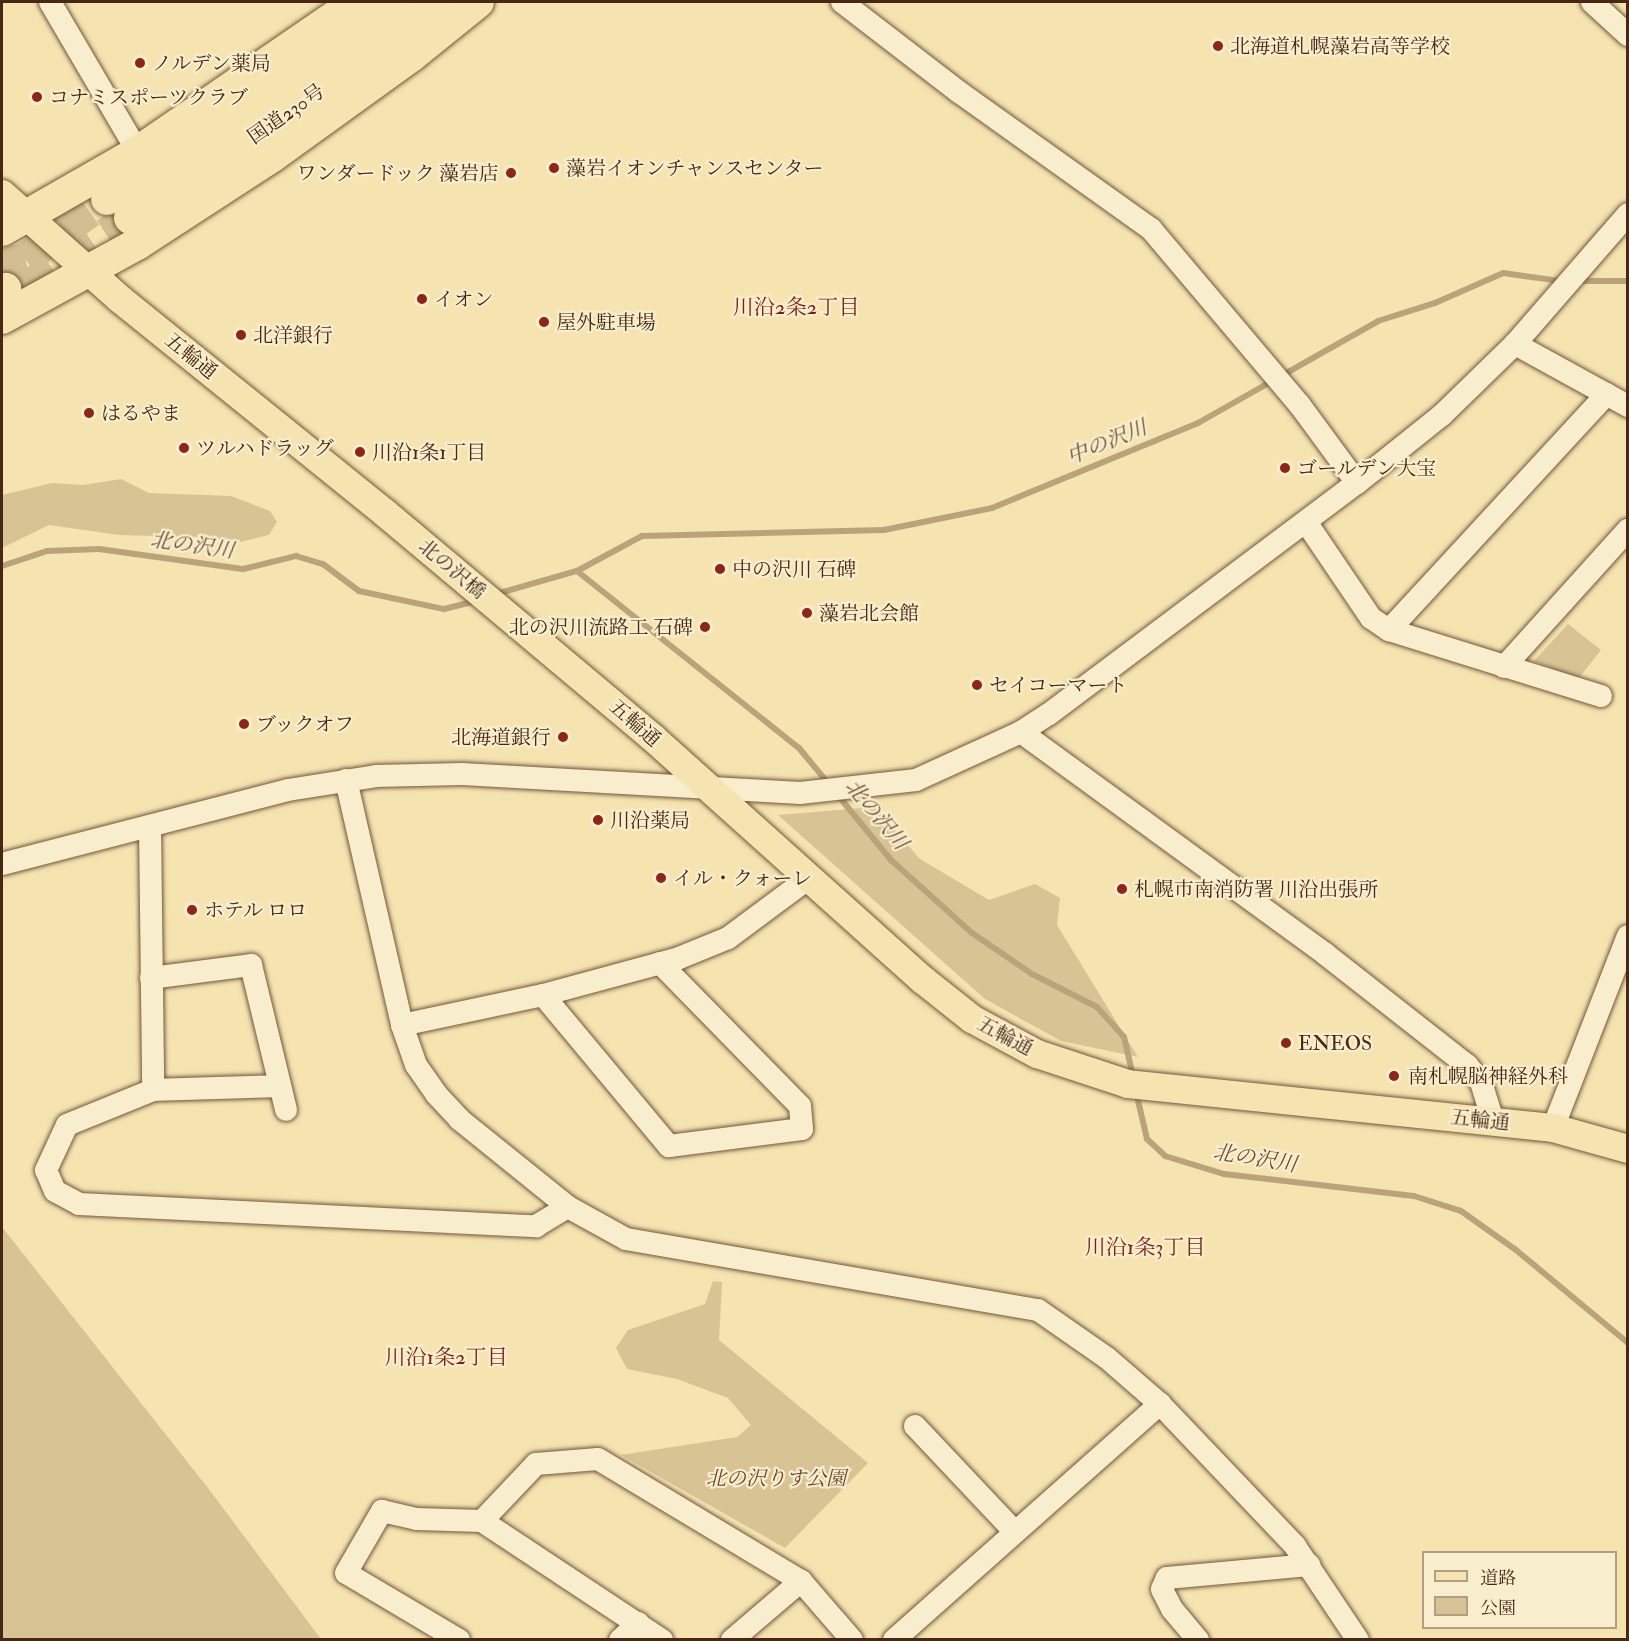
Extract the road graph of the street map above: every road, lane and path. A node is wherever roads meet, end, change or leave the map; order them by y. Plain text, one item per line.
1 (50, 2) edge
2 (356, 2) edge
3 (393, 2) edge
4 (437, 2) edge
5 (478, 2) edge
6 (842, 2) edge
7 (1592, 2) edge
8 (1628, 35) edge
9 (138, 152) junction
10 (2, 194) edge
11 (1622, 220) edge
12 (14, 224) edge
13 (87, 270) junction
14 (3, 300) edge
15 (1515, 344) junction
16 (1607, 394) junction
17 (1628, 406) edge
18 (1357, 483) junction
19 (385, 513) joint
20 (1306, 522) junction
21 (1628, 530) edge
22 (520, 625) joint
23 (1389, 630) junction
24 (1504, 667) junction
25 (1601, 696) dead end
26 (1021, 732) junction
27 (346, 780) junction
28 (710, 789) junction
29 (150, 826) junction
30 (2, 864) edge
31 (810, 877) junction
32 (1628, 936) edge
33 (660, 963) junction
34 (151, 978) junction
35 (543, 995) junction
36 (402, 1025) junction
37 (280, 1086) junction
38 (153, 1090) junction
39 (286, 1110) dead end
40 (1493, 1121) junction
41 (1553, 1128) junction
42 (1628, 1149) edge
43 (568, 1207) junction
44 (1160, 1404) junction
45 (915, 1426) dead end
46 (482, 1521) junction
47 (1014, 1531) junction
48 (1309, 1565) junction
49 (801, 1581) junction
50 (638, 1623) junction
51 (459, 1640) edge
52 (620, 1640) edge
53 (662, 1640) edge
54 (732, 1640) edge
55 (852, 1640) edge
56 (894, 1640) edge
57 (1198, 1640) edge
58 (1358, 1640) edge

1 - 9 street
2 - 9 highway
3 - 4 highway, 国道230号
5 - 13 highway
6 - 18 street
7 - 8 street
9 - 12 highway
10 - 12 main road, 五輪通
11 - 15 street
12 - 13 main road, 五輪通
13 - 14 highway
13 - 19 main road, 五輪通
15 - 16 street
15 - 18 street
16 - 17 street
16 - 23 street
18 - 20 street
19 - 22 main road, 北の沢橋
20 - 23 street
20 - 26 street
21 - 24 street
22 - 28 main road, 五輪通
23 - 24 street
24 - 25 street
26 - 28 street
26 - 40 street
27 - 28 street
27 - 29 street
27 - 36 street
28 - 31 main road, 五輪通
29 - 30 street
29 - 34 street
31 - 33 street
31 - 40 main road, 五輪通
32 - 41 street
33 - 35 street
33 - 35 street
34 - 37 street
34 - 38 street
35 - 36 street
36 - 43 street
37 - 38 street
37 - 39 street
38 - 43 street
40 - 41 main road, 五輪通
41 - 42 main road, 五輪通
43 - 44 street
44 - 47 street
44 - 48 street
45 - 47 street
46 - 49 street
46 - 50 street
46 - 51 street
47 - 56 street
48 - 57 street
48 - 58 street
49 - 54 street
49 - 55 street
50 - 52 street
50 - 53 street

